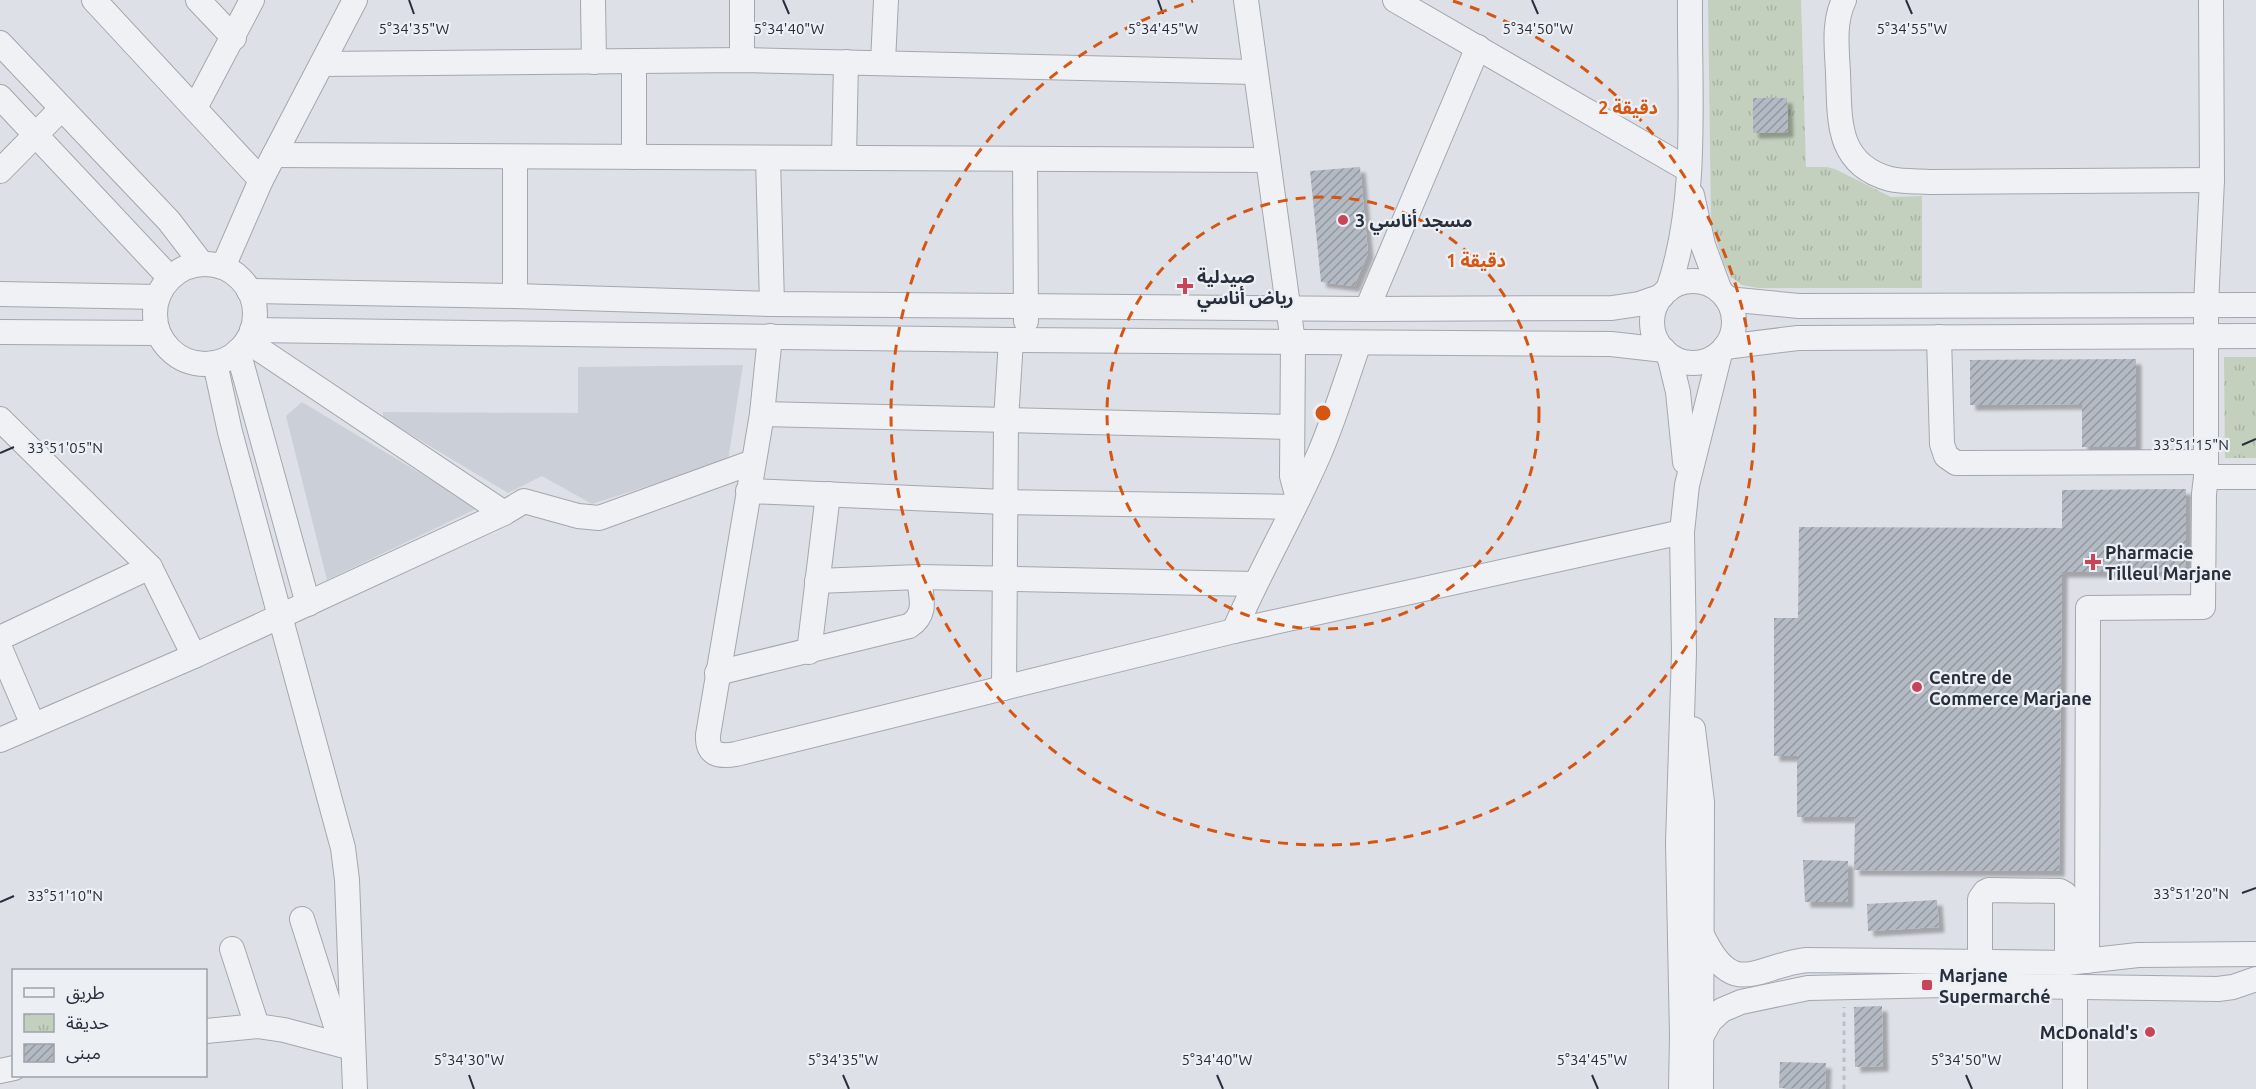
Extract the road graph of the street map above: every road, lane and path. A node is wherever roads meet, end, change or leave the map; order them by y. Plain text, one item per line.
1 (94, 0) edge
2 (198, 0) edge
3 (252, 0) edge
4 (355, 0) edge
5 (593, 0) edge
6 (741, 0) edge
7 (886, 0) edge
8 (1246, 0) edge
9 (1395, 0) edge
10 (1690, 0) edge
11 (1844, 0) edge
12 (2211, 0) edge
13 (234, 38) junction
14 (0, 43) edge
15 (1478, 47) junction
16 (742, 60) junction
17 (594, 62) junction
18 (634, 62) junction
19 (846, 62) junction
20 (883, 62) junction
21 (322, 64) junction
22 (1255, 72) junction
23 (0, 97) edge
24 (195, 108) junction
25 (62, 109) junction
26 (35, 135) junction
27 (274, 155) junction
28 (515, 157) junction
29 (634, 157) junction
30 (844, 157) junction
31 (768, 158) junction
32 (1025, 159) junction
33 (1268, 160) junction
34 (0, 171) edge
35 (1689, 175) junction
36 (261, 180) junction
37 (2211, 180) junction
38 (213, 266) junction
39 (164, 287) junction
40 (249, 291) junction
41 (1665, 293) junction
42 (0, 294) edge
43 (1723, 295) junction
44 (454, 296) junction
45 (515, 296) junction
46 (742, 303) junction
47 (772, 304) junction
48 (2206, 305) junction
49 (2256, 305) edge
50 (1026, 307) junction
51 (1289, 309) junction
52 (1367, 309) junction
53 (0, 332) edge
54 (158, 333) junction
55 (455, 334) junction
56 (742, 336) junction
57 (770, 336) junction
58 (2206, 336) junction
59 (2256, 336) edge
60 (1939, 337) junction
61 (1019, 340) junction
62 (246, 341) junction
63 (1293, 342) junction
64 (1359, 344) junction
65 (1723, 350) junction
66 (1666, 353) junction
67 (215, 363) junction
68 (762, 414) junction
69 (0, 419) edge
70 (1006, 420) junction
71 (1292, 427) junction
72 (753, 462) junction
73 (2206, 469) junction
74 (2256, 477) edge
75 (1687, 485) junction
76 (748, 491) junction
77 (828, 494) junction
78 (1005, 502) junction
79 (1296, 503) junction
80 (504, 513) junction
81 (1682, 532) junction
82 (150, 567) junction
83 (919, 577) junction
84 (1005, 578) junction
85 (817, 581) junction
86 (1254, 584) junction
87 (308, 604) junction
88 (281, 616) junction
89 (1234, 631) junction
90 (0, 638) edge
91 (0, 648) edge
92 (809, 652) junction
93 (1684, 653) junction
94 (194, 656) junction
95 (717, 673) junction
96 (1004, 688) junction
97 (33, 724) junction
98 (0, 740) edge
99 (302, 919) dead end
100 (1703, 937) junction
101 (232, 949) dead end
102 (2256, 954) edge
103 (1823, 960) junction
104 (1898, 961) junction
105 (1980, 962) junction
106 (2077, 962) junction
107 (2256, 979) edge
108 (1898, 986) junction
109 (1834, 987) junction
110 (2075, 987) junction
111 (257, 1026) junction
112 (207, 1031) edge
113 (1701, 1037) junction
114 (347, 1047) junction
115 (355, 1089) edge
116 (1681, 1089) edge
117 (1701, 1089) edge
118 (1844, 1089) edge
119 (2075, 1089) edge

1 - 24 street
2 - 13 street
3 - 13 street
4 - 21 street
5 - 17 street
6 - 16 street
7 - 20 street
8 - 22 street
9 - 15 street
10 - 35 street
11 - 37 street
12 - 37 street
13 - 24 street
14 - 25 street
15 - 35 street
15 - 52 street
16 - 18 street
16 - 19 street
17 - 18 street
17 - 21 street
18 - 29 street
19 - 20 street
19 - 30 street
20 - 22 street
21 - 27 street
22 - 33 street
23 - 26 street
24 - 36 street
25 - 26 street
25 - 38 street
26 - 34 street
26 - 39 street
27 - 28 street
27 - 36 street
28 - 29 street
28 - 45 street
29 - 31 street
30 - 31 street
30 - 32 street
31 - 47 street
32 - 33 street
32 - 50 street
33 - 51 street
35 - 41 street
35 - 43 street
36 - 38 street
37 - 48 street
38 - 39 street
38 - 40 street
39 - 42 street
39 - 54 street
40 - 44 street
40 - 62 street
41 - 43 street
41 - 52 street
41 - 66 street
43 - 48 street
43 - 65 street
44 - 45 street
44 - 55 street
45 - 46 street
46 - 47 street
46 - 56 street
47 - 50 street
48 - 49 street
48 - 58 street
50 - 51 street
50 - 61 street
51 - 52 street
51 - 63 street
53 - 54 street
54 - 67 street
55 - 56 street
55 - 62 street
56 - 57 street
57 - 61 street
57 - 68 street
58 - 59 street
58 - 60 street
58 - 73 street
60 - 65 street
60 - 73 street
61 - 63 street
61 - 70 street
62 - 67 street
62 - 80 street
62 - 87 street
63 - 64 street
63 - 71 street
64 - 66 street
64 - 79 street
65 - 66 street
65 - 75 street
66 - 75 street
67 - 88 street
68 - 70 street
68 - 72 street
69 - 82 street
70 - 71 street
70 - 78 street
71 - 79 street
72 - 76 street
72 - 80 street
73 - 74 street
73 - 106 street
75 - 81 street
76 - 77 street
76 - 95 street
77 - 78 street
77 - 85 street
78 - 79 street
78 - 84 street
79 - 86 street
80 - 87 street
81 - 89 street
81 - 93 street
82 - 90 street
82 - 94 street
83 - 84 street
83 - 85 street
83 - 92 street
84 - 86 street
84 - 96 street
85 - 92 street
86 - 89 street
87 - 88 street
88 - 94 street
88 - 114 street
89 - 96 street
91 - 97 street
92 - 95 street
93 - 100 street
93 - 116 street
94 - 97 street
95 - 96 street
97 - 98 street
99 - 114 street
100 - 103 street
100 - 113 street
101 - 111 street
102 - 106 street
103 - 104 street
103 - 109 street
104 - 105 street
104 - 108 street
105 - 106 street
105 - 106 street
107 - 110 street
108 - 109 street
108 - 110 street
109 - 113 street
109 - 118 path
110 - 119 street
111 - 112 street
111 - 114 street
113 - 117 street
114 - 115 street

